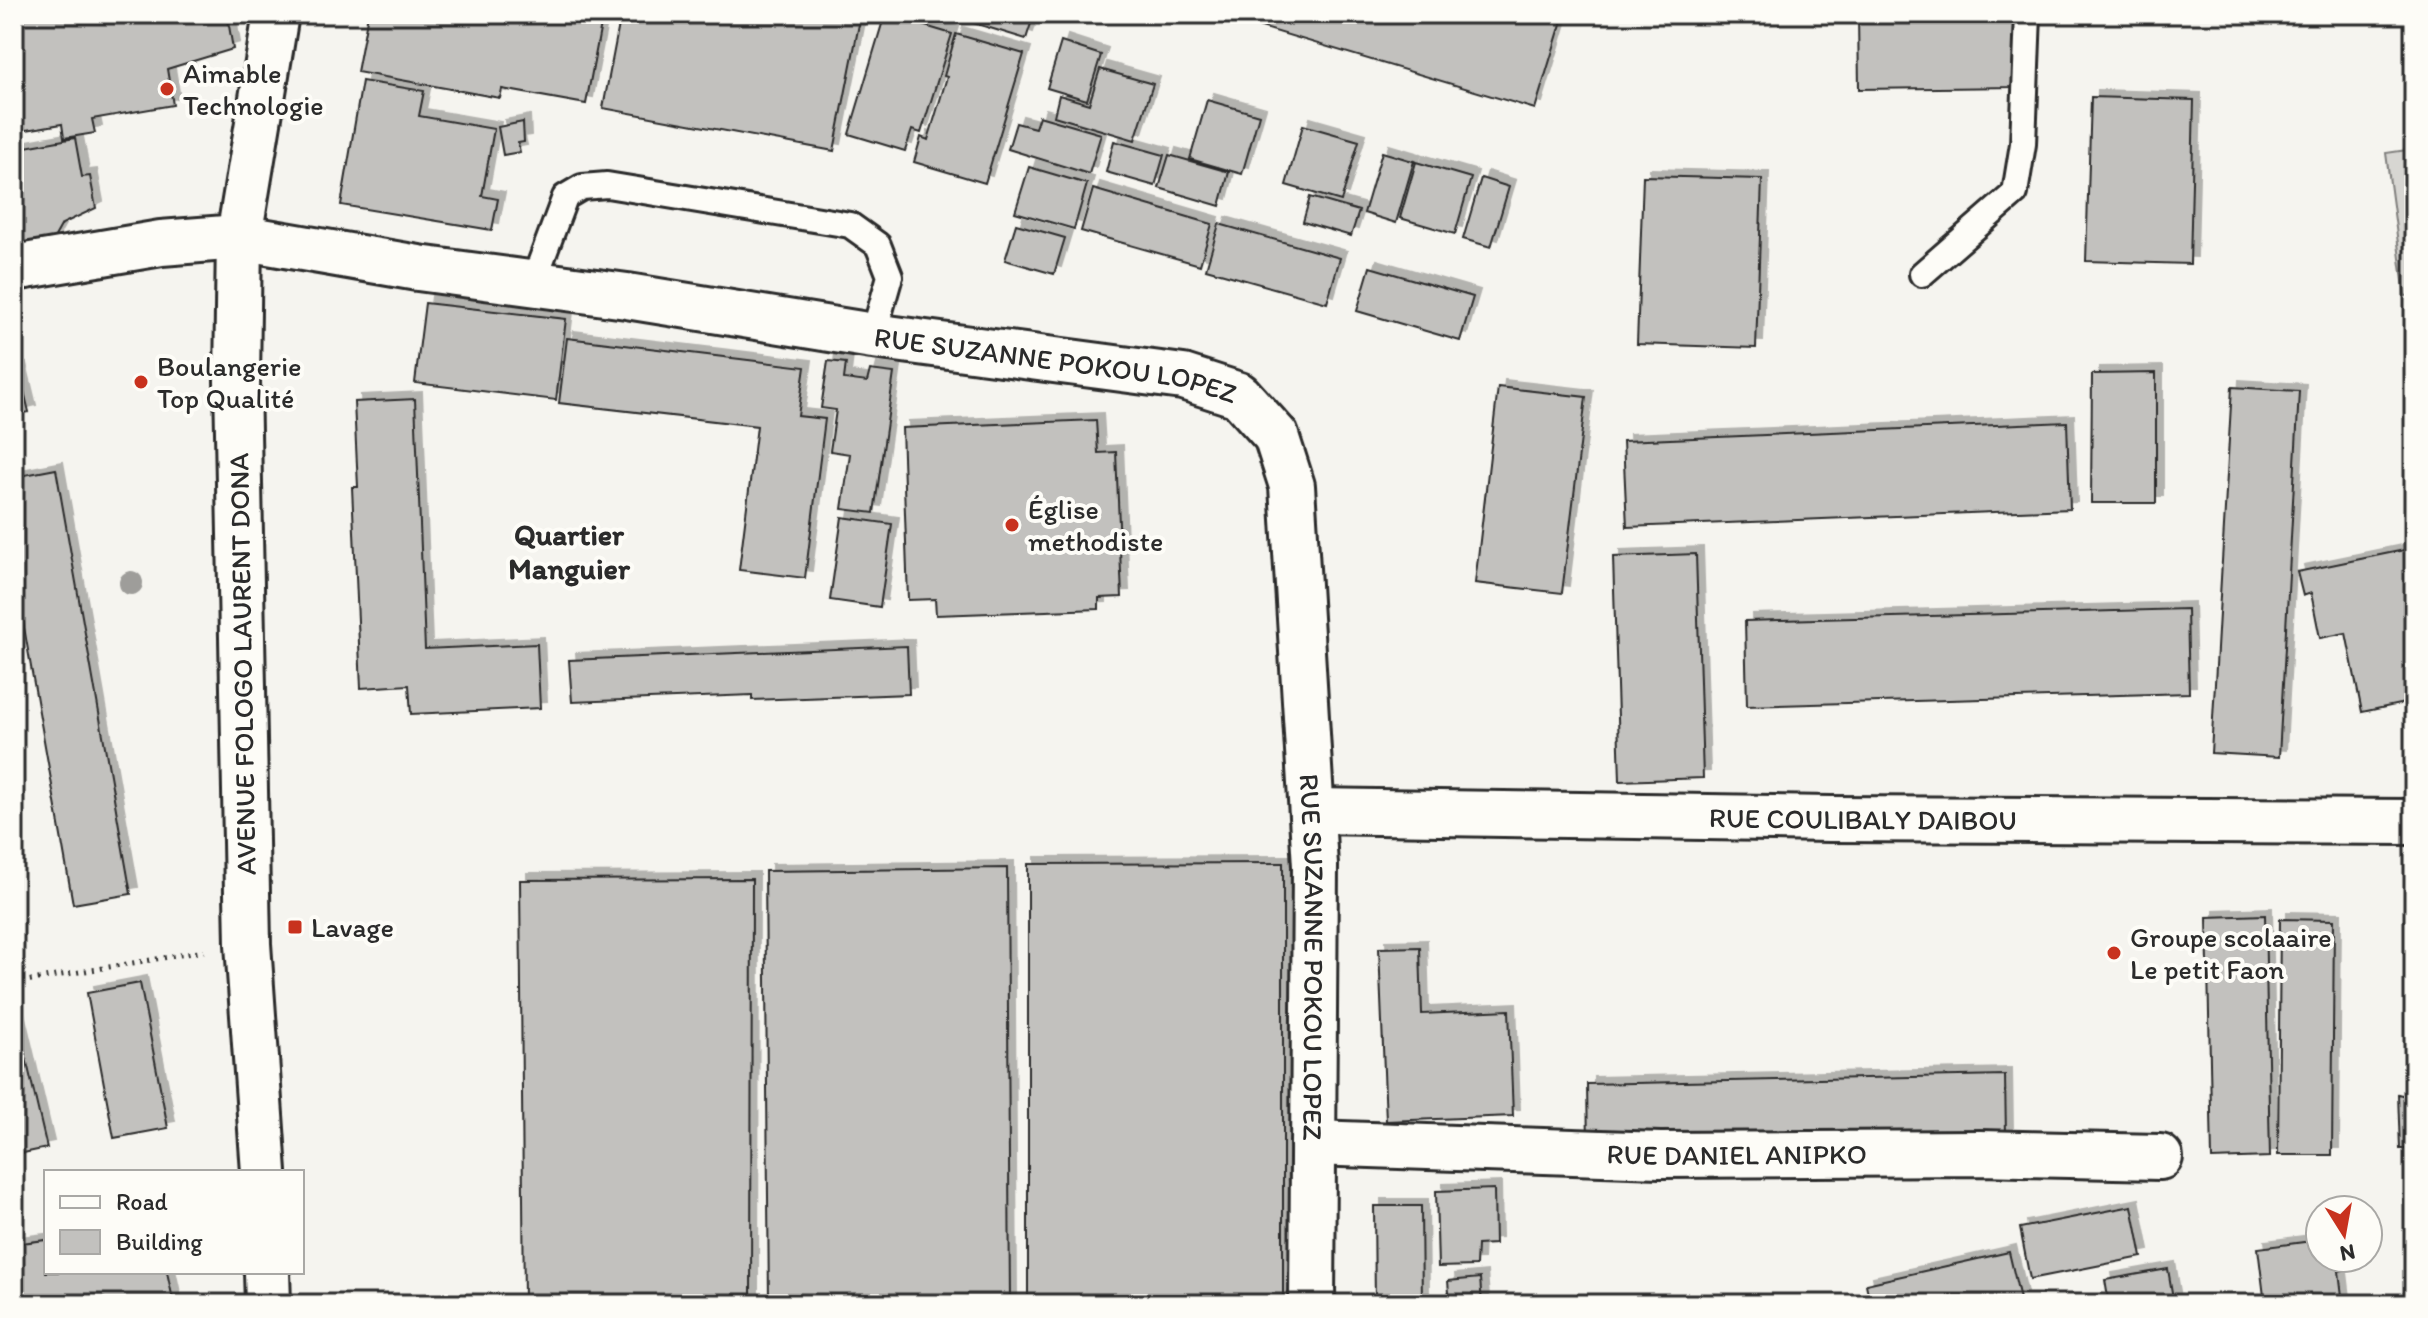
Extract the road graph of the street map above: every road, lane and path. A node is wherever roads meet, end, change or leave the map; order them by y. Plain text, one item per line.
1 (276, 14) edge
2 (2028, 14) edge
3 (239, 237) junction
4 (14, 268) edge
5 (1922, 274) dead end
6 (533, 283) junction
7 (873, 336) junction
8 (1313, 811) junction
9 (2414, 822) edge
10 (248, 944) junction
11 (14, 983) edge
12 (1313, 1143) junction
13 (2160, 1157) dead end
14 (264, 1170) edge
15 (267, 1274) edge
16 (268, 1304) edge
17 (1312, 1304) edge

1 - 3 street, AVENUE FOLOGO LAURENT DONA
2 - 5 lane
3 - 4 street, RUE SUZANNE POKOU LOPEZ
3 - 6 street, RUE SUZANNE POKOU LOPEZ
3 - 10 street, AVENUE FOLOGO LAURENT DONA
6 - 7 street, RUE SUZANNE POKOU LOPEZ
6 - 7 lane
7 - 8 street, RUE SUZANNE POKOU LOPEZ
8 - 9 street, RUE COULIBALY DAIBOU
8 - 12 street, RUE SUZANNE POKOU LOPEZ
10 - 11 path
10 - 14 street, AVENUE FOLOGO LAURENT DONA
12 - 13 street, RUE DANIEL ANIPKO
12 - 17 street, RUE SUZANNE POKOU LOPEZ
15 - 16 street

